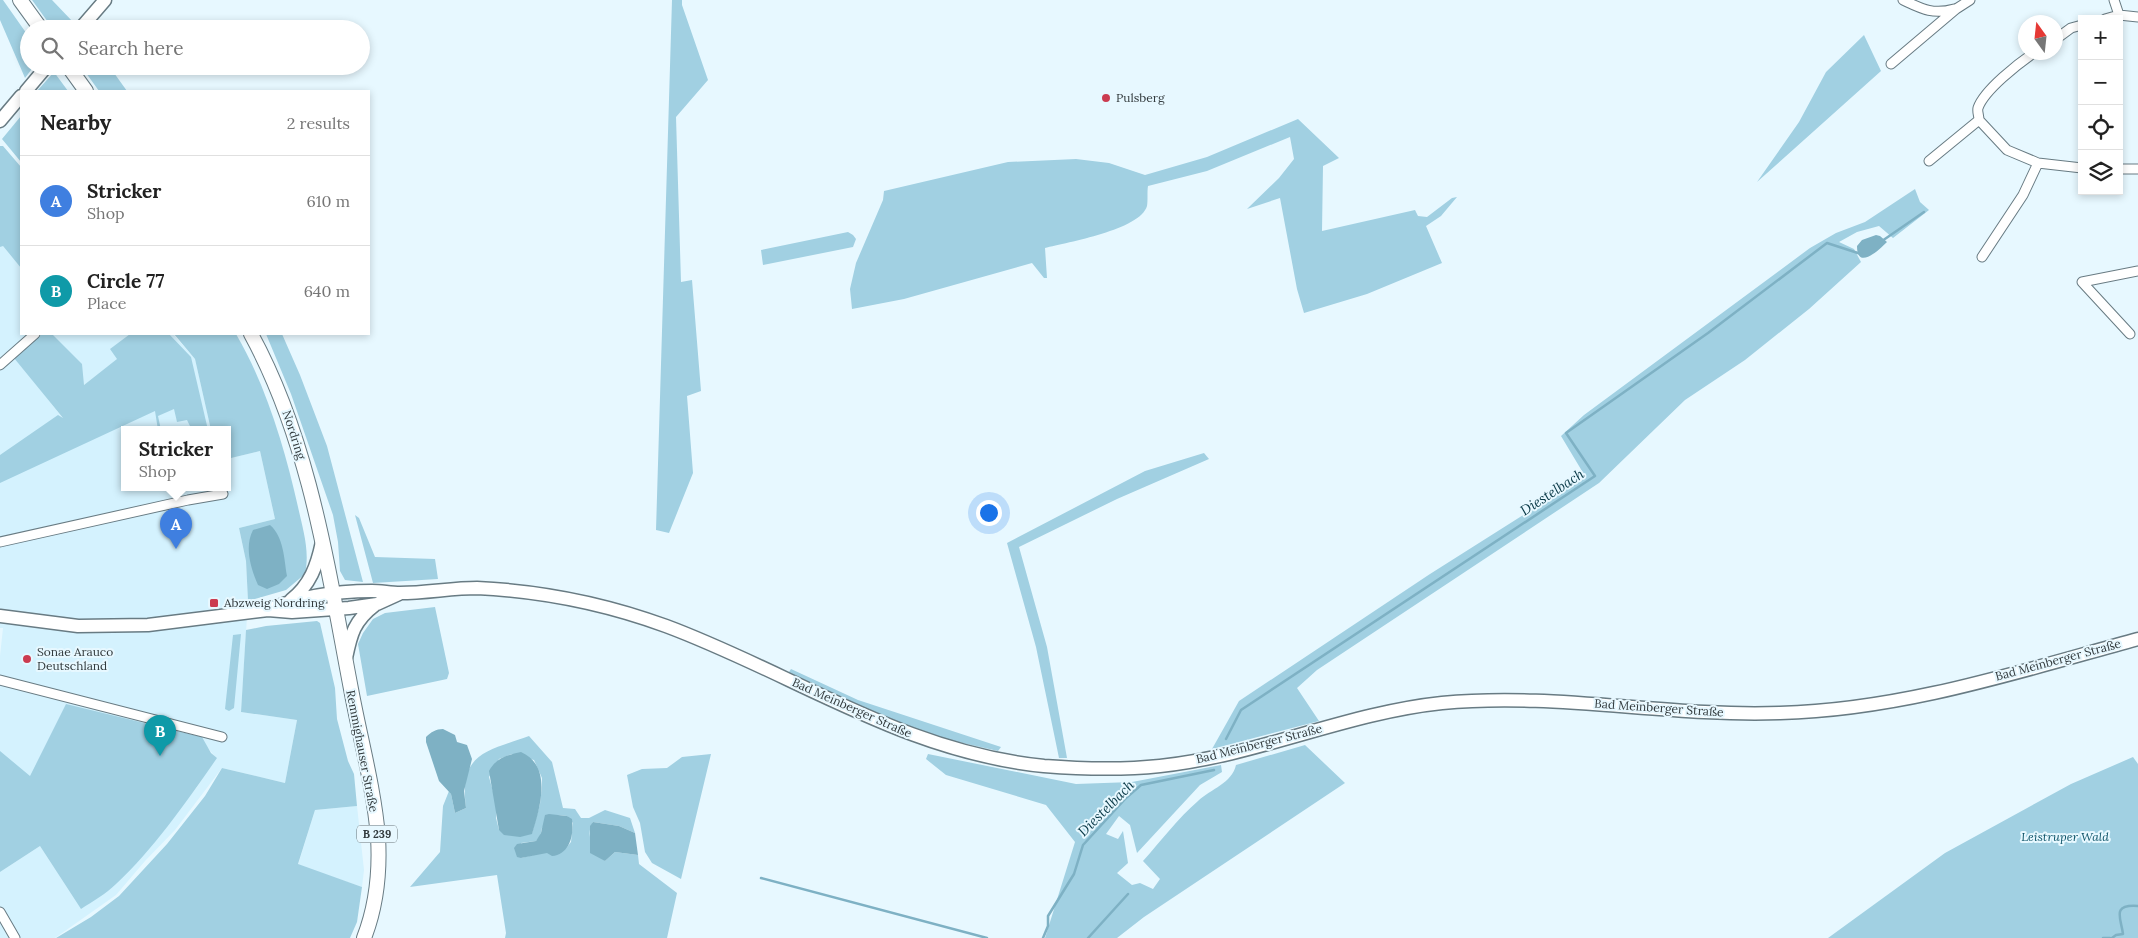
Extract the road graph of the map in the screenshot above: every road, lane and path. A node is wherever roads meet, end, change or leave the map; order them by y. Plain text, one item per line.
1 (20, 0) edge
2 (106, 0) edge
3 (1903, 0) edge
4 (1970, 0) edge
5 (2114, 0) edge
6 (1956, 9) junction
7 (2119, 15) edge
8 (2123, 15) edge
9 (2138, 17) edge
10 (34, 20) edge
11 (88, 20) edge
12 (2078, 26) edge
13 (2063, 34) edge
14 (2025, 60) edge
15 (1891, 64) dead end
16 (40, 75) edge
17 (74, 75) edge
18 (28, 89) edge
19 (85, 90) edge
20 (20, 97) edge
21 (1979, 120) junction
22 (0, 121) edge
23 (1929, 161) dead end
24 (2038, 163) junction
25 (2078, 168) edge
26 (2123, 169) edge
27 (2138, 169) edge
28 (1982, 257) dead end
29 (2138, 271) edge
30 (2130, 334) dead end
31 (34, 335) edge
32 (251, 335) edge
33 (0, 364) edge
34 (223, 494) dead end
35 (0, 542) edge
36 (322, 542) junction
37 (401, 593) junction
38 (332, 594) junction
39 (290, 600) junction
40 (377, 604) junction
41 (336, 609) junction
42 (268, 610) junction
43 (0, 616) edge
44 (2138, 639) edge
45 (346, 661) junction
46 (0, 680) edge
47 (222, 737) dead end
48 (0, 912) edge
49 (14, 938) edge
50 (364, 938) edge

1 - 10 main road
2 - 11 street
3 - 6 street
4 - 6 street
5 - 7 street
6 - 15 street
8 - 9 street
12 - 13 street
14 - 21 street
16 - 18 street
17 - 19 main road
20 - 22 street
21 - 23 street
21 - 24 street
24 - 25 street
24 - 28 street
26 - 27 street
29 - 30 street
31 - 33 street
32 - 36 main road, Nordring / B 239
34 - 35 street
36 - 38 main road, B 239
36 - 39 street
37 - 38 street, Bad Meinberger Straße
37 - 40 street, Bad Meinberger Straße
37 - 44 street, Bad Meinberger Straße
38 - 39 street, Bad Meinberger Straße
38 - 41 main road, Remmighauser Straße / B 239
39 - 42 street, Bad Meinberger Straße
40 - 41 street, Bad Meinberger Straße
40 - 45 street
41 - 42 street, Bad Meinberger Straße
41 - 45 main road, Remmighauser Straße / B 239
42 - 43 street, Bad Meinberger Straße
45 - 50 main road, Remmighauser Straße / B 239
46 - 47 street
48 - 49 street

